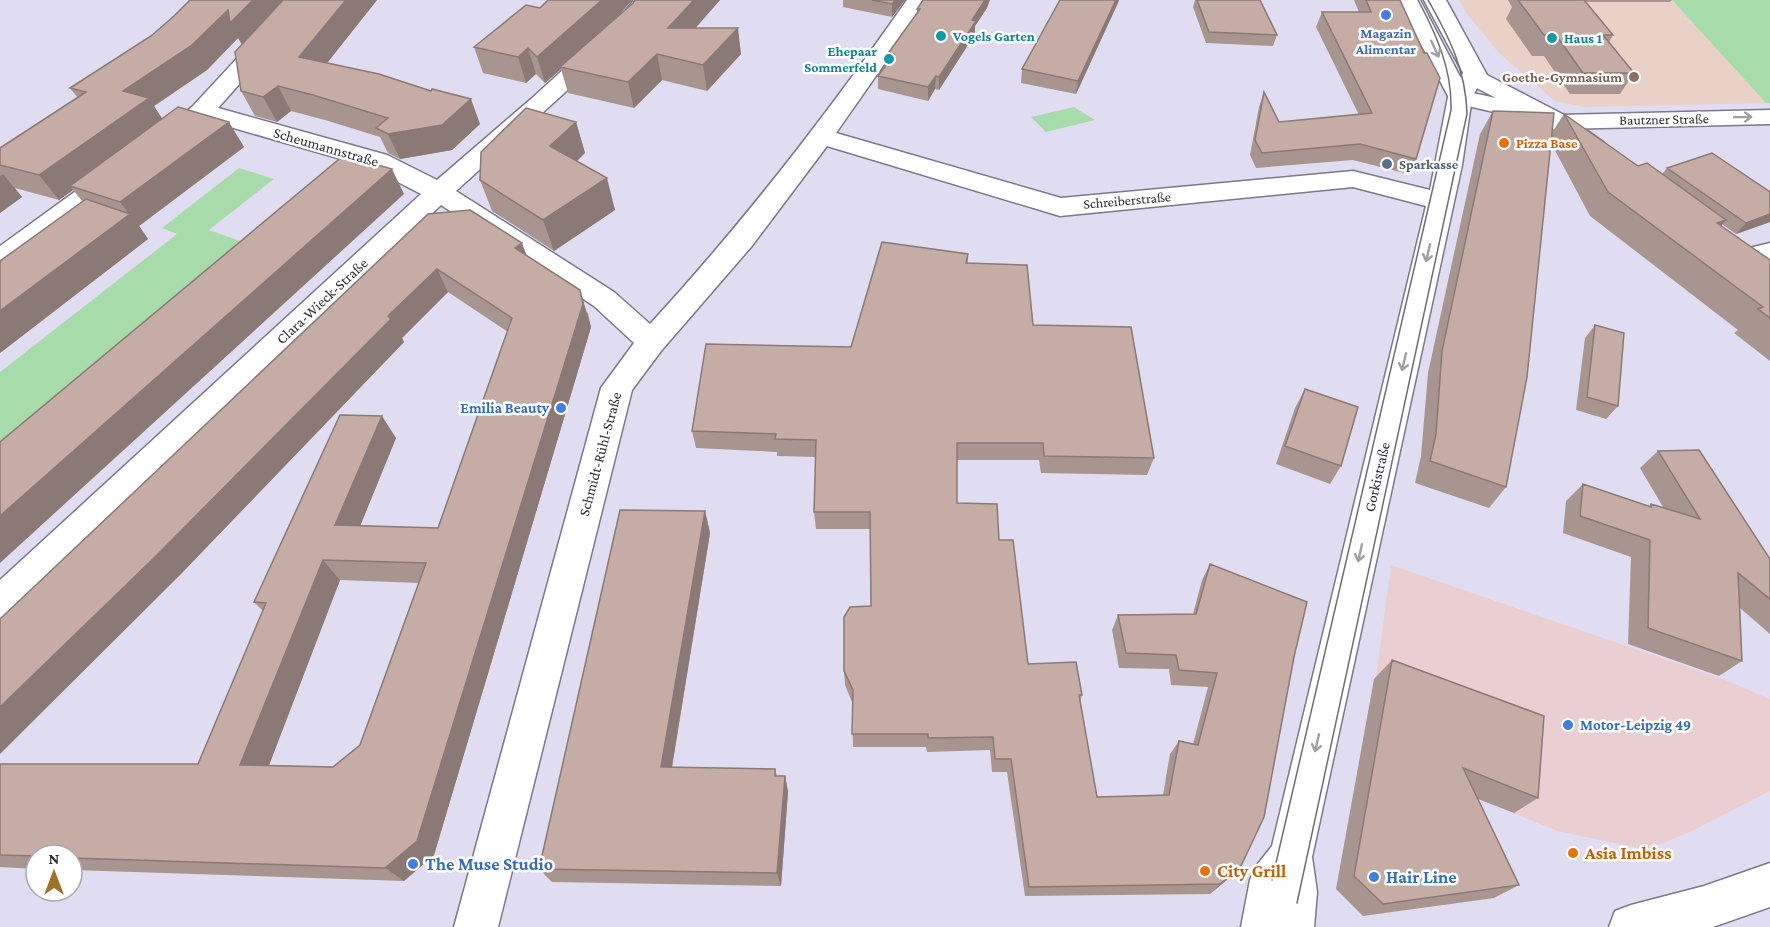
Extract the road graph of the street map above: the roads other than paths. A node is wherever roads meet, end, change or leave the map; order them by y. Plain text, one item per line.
1 (303, 0) edge
2 (645, 0) edge
3 (918, 0) edge
4 (1409, 0) edge
5 (1435, 0) edge
6 (1473, 75) junction
7 (1460, 97) junction
8 (202, 111) junction
9 (1770, 117) edge
10 (1559, 122) junction
11 (821, 136) junction
12 (164, 139) edge
13 (135, 160) edge
14 (1615, 163) edge
15 (439, 192) junction
16 (1440, 201) junction
17 (1748, 252) edge
18 (0, 260) edge
19 (1770, 275) edge
20 (650, 341) junction
21 (0, 603) edge
22 (1770, 885) edge
23 (1282, 903) edge
24 (476, 927) edge
25 (1631, 927) edge

1 - 8 street
2 - 15 street, Clara-Wieck-Straße
3 - 11 street, Schmidt-Rühl-Straße
4 -> 7 street
5 - 6 street
6 - 7 street, Gorkistraße
6 - 10 street
7 - 10 street
7 - 16 street, Gorkistraße
8 - 12 street
8 - 15 street, Scheumannstraße
10 -> 9 street, Bautzner Straße
10 - 14 street
11 - 16 street, Schreiberstraße
11 - 20 street, Schmidt-Rühl-Straße
13 - 18 street
15 - 20 street, Scheumannstraße
15 - 21 street, Clara-Wieck-Straße
16 -> 23 street, Gorkistraße
17 - 19 street
20 - 24 street, Schmidt-Rühl-Straße
22 - 25 street

